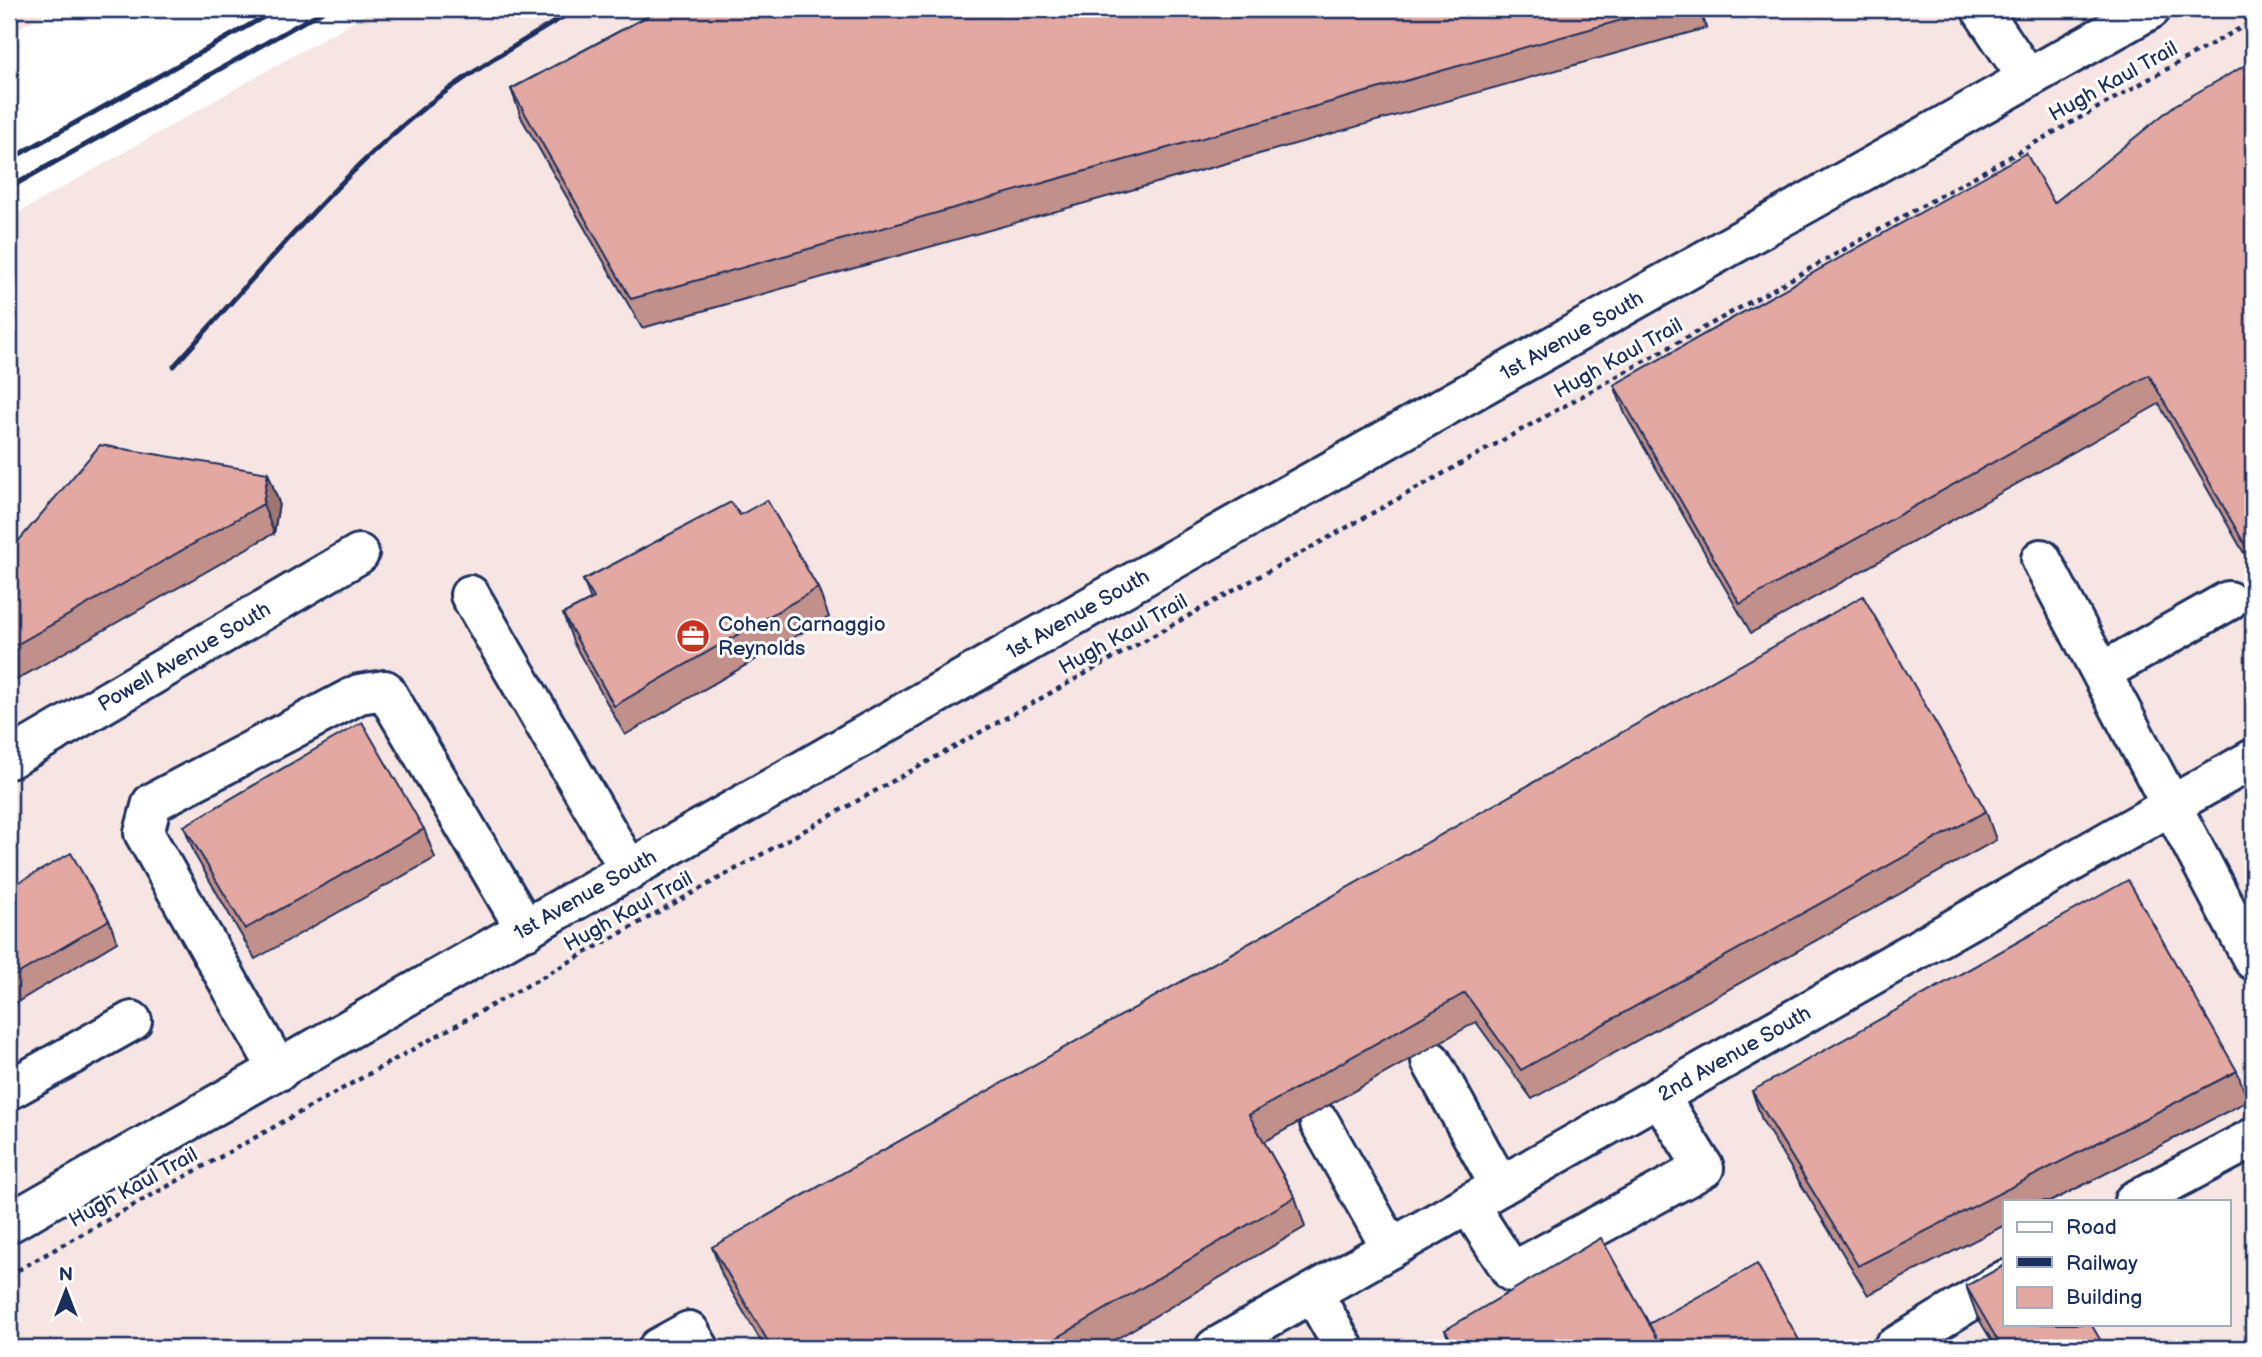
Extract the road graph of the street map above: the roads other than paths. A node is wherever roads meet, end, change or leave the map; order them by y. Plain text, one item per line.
1 (1981, 9) edge
2 (2151, 9) edge
3 (2027, 77) junction
4 (359, 554) dead end
5 (2041, 559) dead end
6 (470, 595) dead end
7 (2228, 601) dead end
8 (2102, 672) junction
9 (9, 759) edge
10 (2253, 759) edge
11 (2170, 806) junction
12 (630, 871) junction
13 (526, 930) junction
14 (2253, 960) edge
15 (132, 1021) dead end
16 (1431, 1061) dead end
17 (279, 1071) junction
18 (9, 1090) edge
19 (1658, 1096) junction
20 (1320, 1122) dead end
21 (2253, 1138) edge
22 (1484, 1195) junction
23 (2136, 1200) edge
24 (9, 1223) edge
25 (1391, 1248) junction
26 (2003, 1281) edge
27 (1313, 1293) junction
28 (658, 1348) edge
29 (699, 1348) edge
30 (1215, 1348) edge
31 (1344, 1348) edge
32 (1893, 1348) edge

1 - 3 street
2 - 3 street, 1st Avenue South
3 - 12 street, 1st Avenue South
4 - 9 street, Powell Avenue South
5 - 8 street
6 - 12 street
7 - 8 street
8 - 11 street
10 - 11 street, 2nd Avenue South
11 - 14 street
11 - 19 street, 2nd Avenue South
12 - 13 street, 1st Avenue South
13 - 17 street, 1st Avenue South
13 - 17 street
15 - 18 street
16 - 22 street
17 - 24 street, 1st Avenue South
19 - 22 street, 2nd Avenue South
19 - 22 street
20 - 25 street
21 - 23 street
22 - 25 street, 2nd Avenue South
25 - 27 street, 2nd Avenue South
26 - 32 street
27 - 30 street, 2nd Avenue South
27 - 31 street
28 - 29 street

